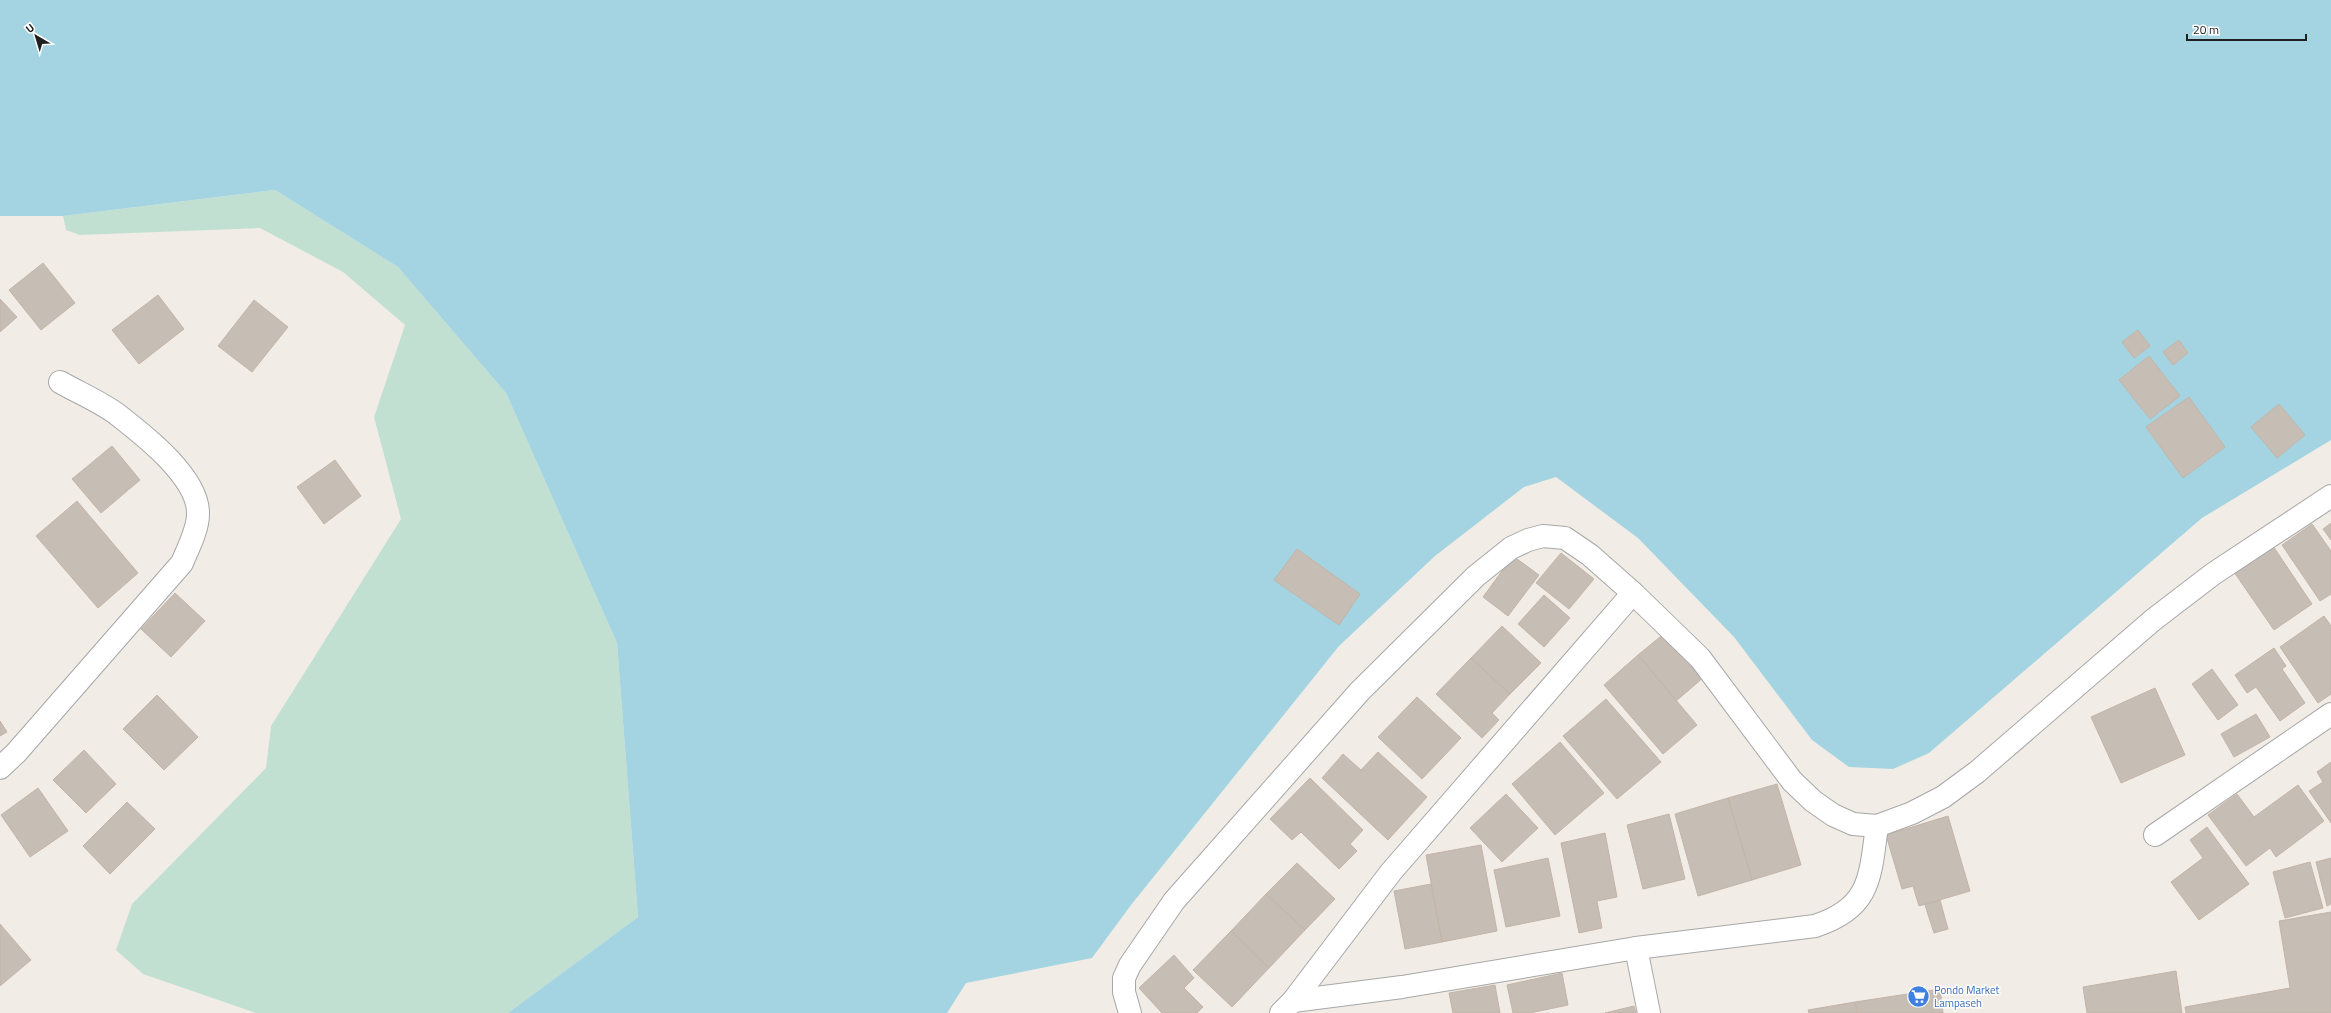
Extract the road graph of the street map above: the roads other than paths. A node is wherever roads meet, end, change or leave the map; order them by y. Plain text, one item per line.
1 (60, 382) dead end
2 (2331, 496) edge
3 (1633, 593) junction
4 (2331, 714) edge
5 (0, 768) edge
6 (1877, 826) junction
7 (2155, 835) dead end
8 (1636, 948) junction
9 (1287, 1007) edge
10 (1130, 1013) edge
11 (1649, 1013) edge

1 - 5 street
2 - 6 street
3 - 6 street
3 - 9 street
3 - 10 street
4 - 7 street
6 - 8 street
8 - 9 street
8 - 11 street

